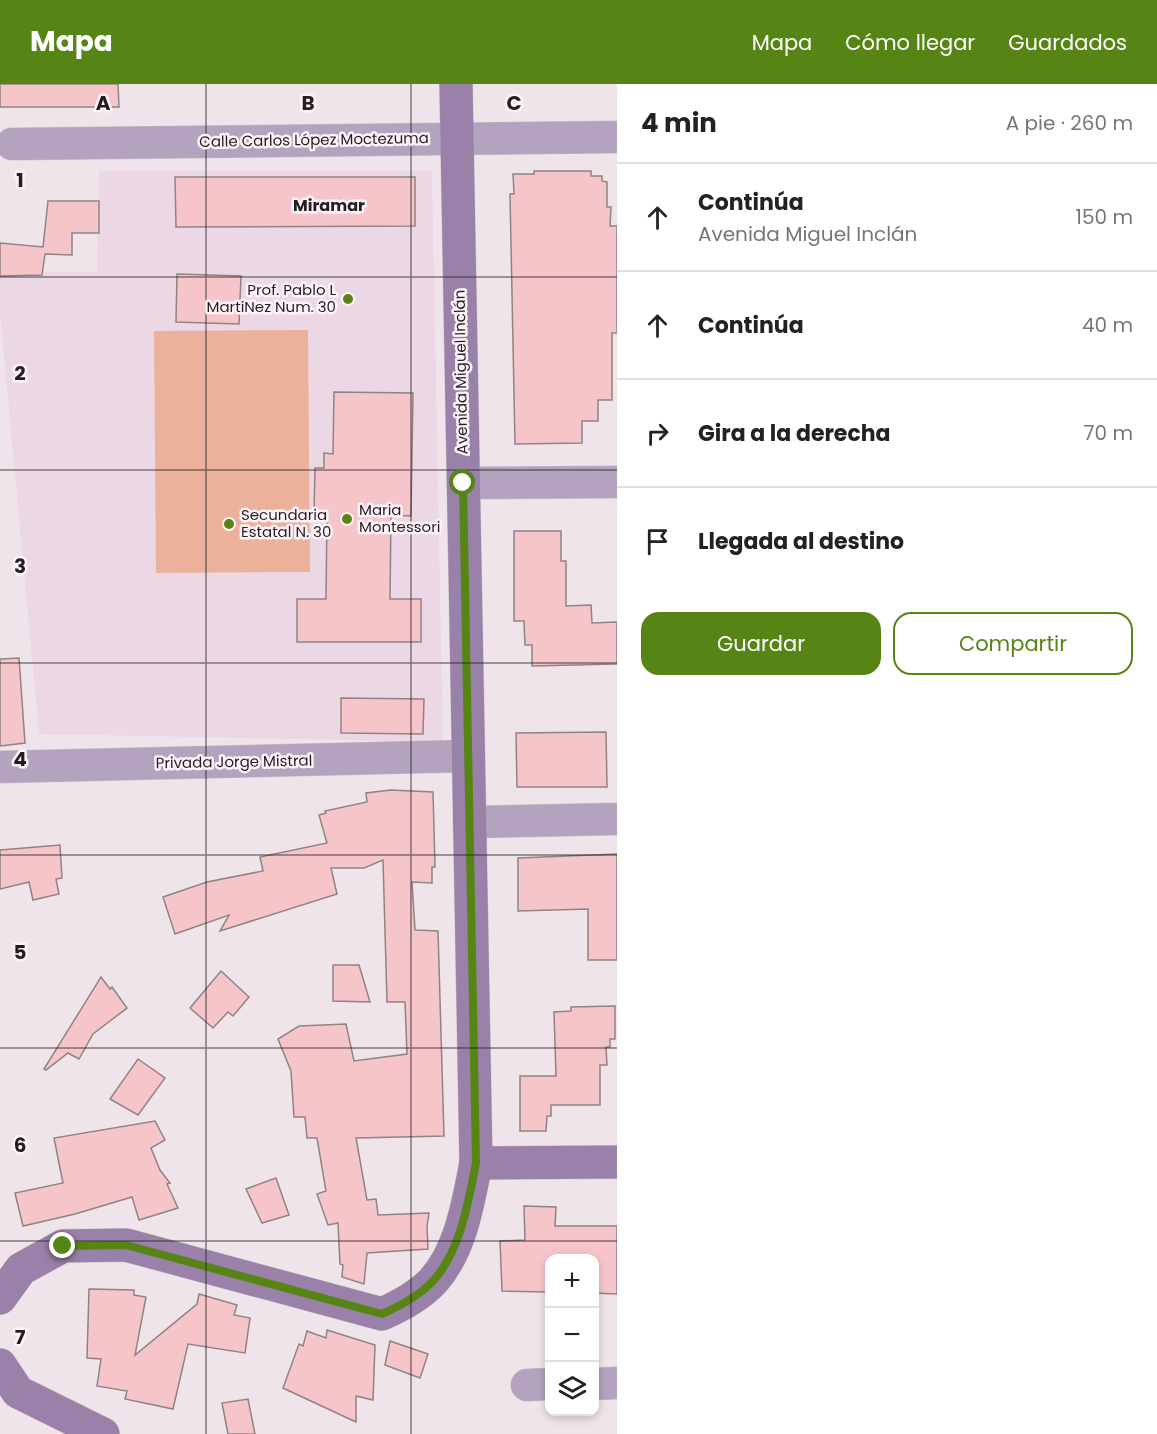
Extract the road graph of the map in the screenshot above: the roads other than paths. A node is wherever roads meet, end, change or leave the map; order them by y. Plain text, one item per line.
1 (456, 84) edge
2 (617, 137) edge
3 (457, 138) junction
4 (12, 144) dead end
5 (617, 482) edge
6 (463, 483) junction
7 (467, 756) junction
8 (0, 767) edge
9 (617, 819) edge
10 (469, 822) junction
11 (617, 1162) edge
12 (476, 1163) junction
13 (0, 1298) edge
14 (0, 1365) edge
15 (617, 1383) edge
16 (599, 1384) edge
17 (103, 1434) edge

1 - 3 main road, Avenida Miguel Inclán
2 - 3 street, Calle Carlos López Moctezuma
3 - 4 street, Calle Carlos López Moctezuma
3 - 6 main road, Avenida Miguel Inclán
5 - 6 street
6 - 7 main road, Avenida Miguel Inclán
7 - 8 street, Privada Jorge Mistral
7 - 10 main road, Avenida Miguel Inclán
9 - 10 street
10 - 12 main road, Avenida Miguel Inclán
11 - 12 main road
12 - 13 main road, Avenida Miguel Inclán
14 - 17 main road
15 - 16 street

